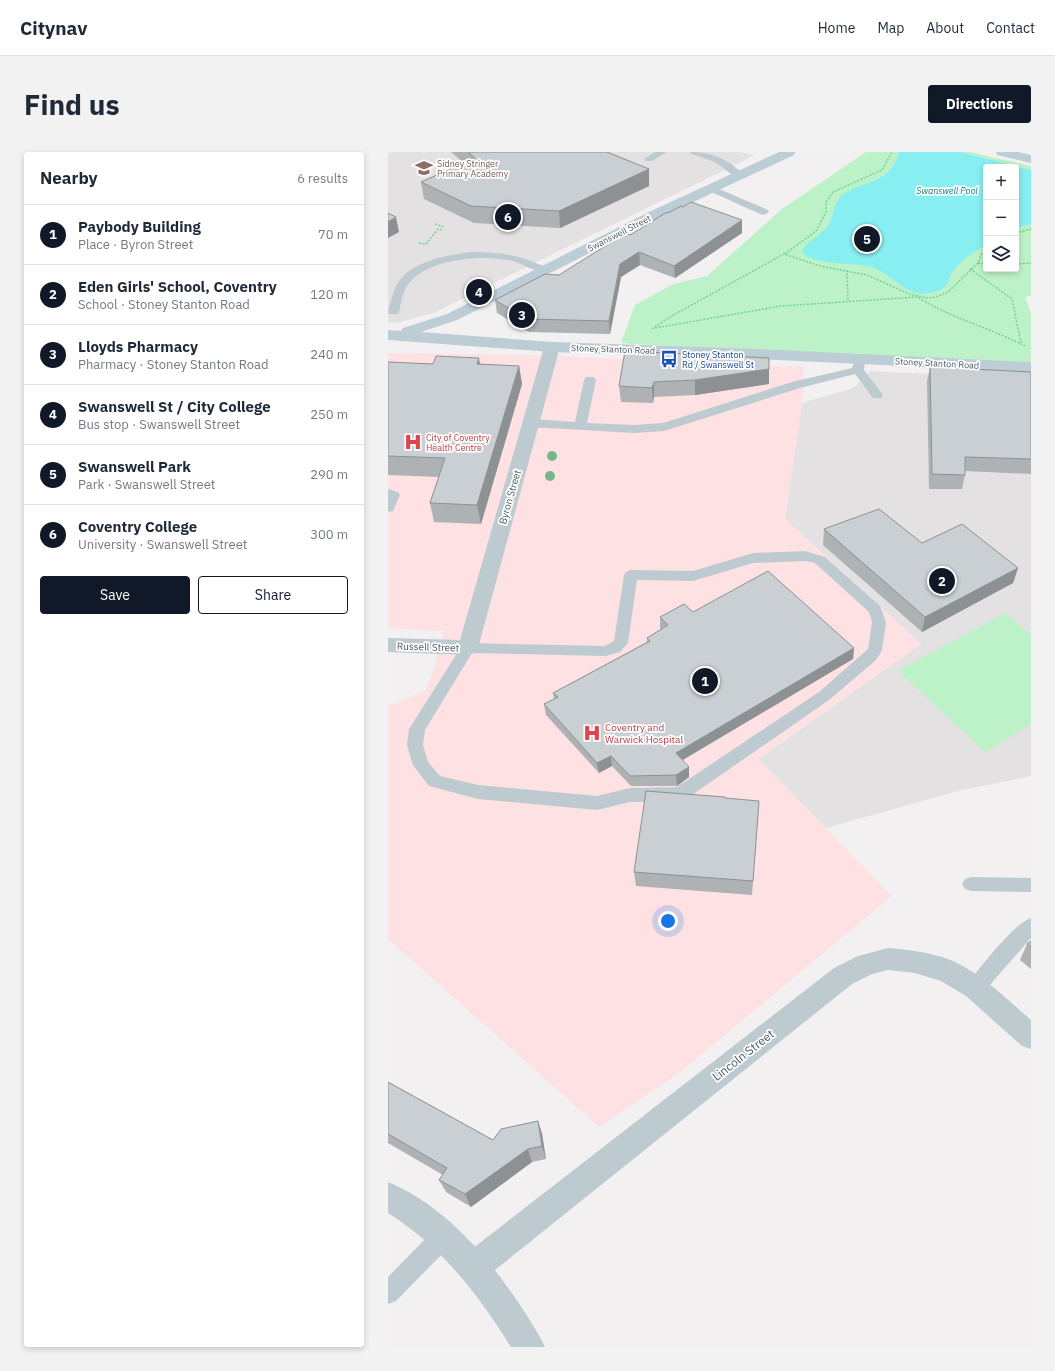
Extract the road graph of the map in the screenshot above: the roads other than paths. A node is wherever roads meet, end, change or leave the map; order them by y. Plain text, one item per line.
1 (662, 152) edge
2 (695, 152) edge
3 (789, 152) edge
4 (1002, 152) edge
5 (649, 159) dead end
6 (1031, 160) edge
7 (738, 175) junction
8 (710, 188) junction
9 (764, 212) dead end
10 (544, 270) junction
11 (392, 312) dead end
12 (452, 317) junction
13 (390, 336) edge
14 (459, 339) junction
15 (552, 347) junction
16 (858, 365) junction
17 (1031, 367) edge
18 (590, 380) dead end
19 (877, 395) dead end
20 (531, 424) junction
21 (580, 426) junction
22 (388, 493) edge
23 (388, 508) edge
24 (388, 645) edge
25 (468, 648) junction
26 (971, 884) dead end
27 (1031, 885) edge
28 (1031, 926) edge
29 (975, 988) junction
30 (1031, 1037) edge
31 (388, 1196) edge
32 (443, 1237) junction
33 (474, 1267) junction
34 (388, 1293) edge
35 (529, 1347) edge

1 - 5 lane
2 - 7 lane
3 - 7 main road, Swanswell Street
4 - 6 main road
7 - 8 main road, Swanswell Street
8 - 9 lane
8 - 10 main road, Swanswell Street
10 - 11 lane
10 - 12 main road, Swanswell Street
12 - 13 main road, Swanswell Street
12 - 14 main road
13 - 14 main road, Stoney Stanton Road
14 - 15 main road, Stoney Stanton Road
15 - 16 main road, Stoney Stanton Road
15 - 20 street, Byron Street
16 - 17 main road, Stoney Stanton Road
16 - 19 lane
16 - 21 lane
18 - 21 lane
20 - 21 lane
20 - 25 street, Byron Street
22 - 23 lane
24 - 25 street, Russell Street
25 - 25 lane
26 - 27 lane
28 - 29 lane
29 - 30 street, Lincoln Street
29 - 33 street, Lincoln Street
31 - 32 street
32 - 33 street
32 - 34 lane
33 - 35 street

